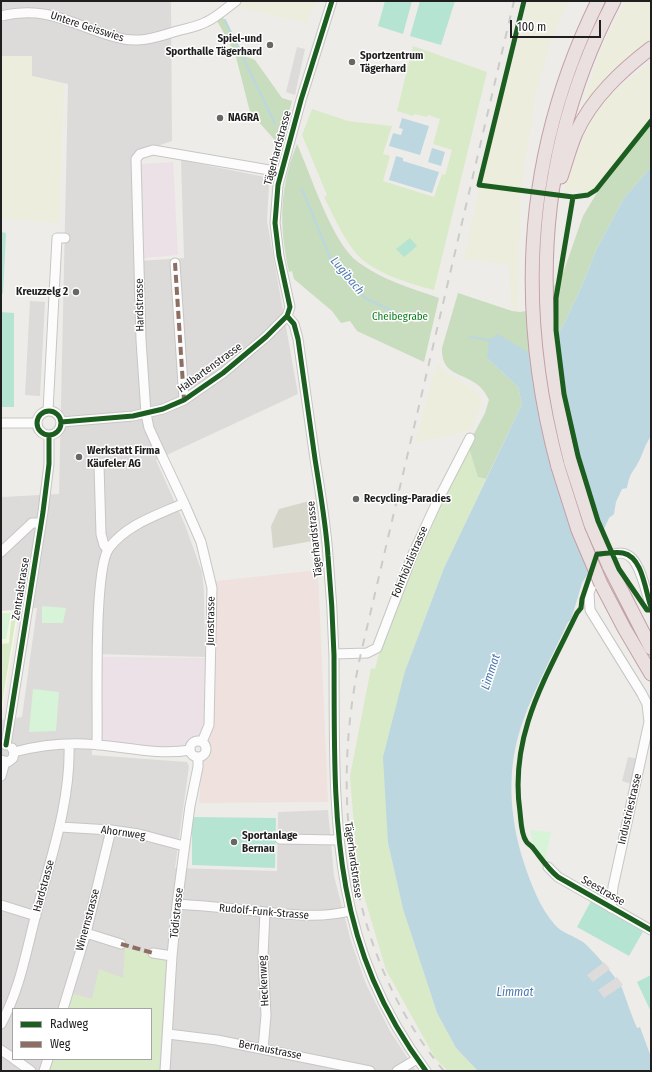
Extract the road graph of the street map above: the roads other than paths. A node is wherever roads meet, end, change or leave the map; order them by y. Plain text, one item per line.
1 (236, 1) edge
2 (332, 1) edge
3 (598, 1) edge
4 (614, 1) edge
5 (1, 16) edge
6 (651, 48) edge
7 (281, 172) junction
8 (549, 208) junction
9 (65, 238) dead end
10 (175, 263) dead end
11 (287, 316) junction
12 (184, 400) junction
13 (48, 410) junction
14 (146, 414) junction
15 (1, 422) edge
16 (61, 422) junction
17 (37, 423) junction
18 (49, 435) junction
19 (470, 438) dead end
20 (99, 465) dead end
21 (184, 503) junction
22 (41, 523) junction
23 (108, 550) junction
24 (1, 552) edge
25 (605, 564) junction
26 (648, 587) edge
27 (651, 607) edge
28 (651, 648) edge
29 (334, 654) junction
30 (651, 674) edge
31 (202, 742) junction
32 (69, 744) junction
33 (97, 745) junction
34 (3, 746) edge
35 (190, 750) junction
36 (14, 752) junction
37 (198, 757) junction
38 (3, 761) edge
39 (1, 776) edge
40 (60, 827) junction
41 (111, 830) junction
42 (280, 839) dead end
43 (338, 840) junction
44 (184, 846) junction
45 (548, 867) dead end
46 (177, 904) junction
47 (1, 905) edge
48 (611, 908) junction
49 (350, 911) junction
50 (265, 912) junction
51 (36, 916) junction
52 (651, 930) edge
53 (86, 933) junction
54 (121, 944) dead end
55 (153, 953) dead end
56 (172, 956) junction
57 (63, 1008) edge
58 (1, 1024) edge
59 (168, 1034) junction
60 (263, 1049) junction
61 (1, 1050) edge
62 (12, 1058) edge
63 (417, 1059) junction
64 (15, 1060) edge
65 (48, 1060) edge
66 (31, 1071) edge
67 (44, 1071) edge
68 (165, 1071) edge
69 (370, 1071) edge
70 (397, 1071) edge
71 (426, 1071) edge

1 - 5 street, Untere Geisswies
2 - 7 street, Tägerhardstrasse
3 - 30 highway, bridge
4 - 8 highway
6 - 8 highway
7 - 11 street, Tägerhardstrasse
7 - 14 street, Hardstrasse
8 - 25 highway, bridge
9 - 13 street
10 - 12 street
11 - 12 street, Halbartenstrasse
11 - 29 street, Tägerhardstrasse
12 - 14 street, Halbartenstrasse
13 - 16 street
13 - 17 street
14 - 16 street, Halbartenstrasse
14 - 21 street, Hardstrasse
15 - 17 street
16 - 18 street
17 - 18 street
18 - 22 street, Zentralstrasse
19 - 29 street, Fohrhölzlistrasse
20 - 23 street
21 - 23 street
21 - 31 street, Jurastrasse
22 - 24 street
22 - 34 street, Zentralstrasse
23 - 33 street
25 - 26 street
25 - 28 highway
25 - 48 street, Industriestrasse
26 - 27 street
29 - 43 street, Tägerhardstrasse
31 - 35 street
31 - 37 street
32 - 33 street
32 - 36 street
32 - 40 street, Hardstrasse
33 - 35 street
34 - 36 street
35 - 37 street
36 - 38 street
37 - 44 street, Tödistrasse
38 - 39 street
40 - 41 street, Ahornweg
40 - 51 street, Hardstrasse
41 - 44 street, Ahornweg
41 - 53 street, Winernstrasse
42 - 43 street
43 - 49 street, Tägerhardstrasse
44 - 46 street, Tödistrasse
45 - 48 street, Seestrasse
46 - 50 street, Rudolf-Funk-Strasse
46 - 56 street, Tödistrasse
47 - 51 street
48 - 52 street, Seestrasse
49 - 50 street, Rudolf-Funk-Strasse
49 - 63 street, Tägerhardstrasse
50 - 60 street, Heckenweg
51 - 58 street, Hardstrasse
53 - 54 street
53 - 57 street, Winernstrasse
55 - 56 street
56 - 59 street, Tödistrasse
59 - 60 street, Bernaustrasse
59 - 68 street, Tödistrasse
60 - 69 street, Bernaustrasse
61 - 62 street
63 - 70 street
63 - 71 street, Tägerhardstrasse
64 - 66 street
65 - 67 street

